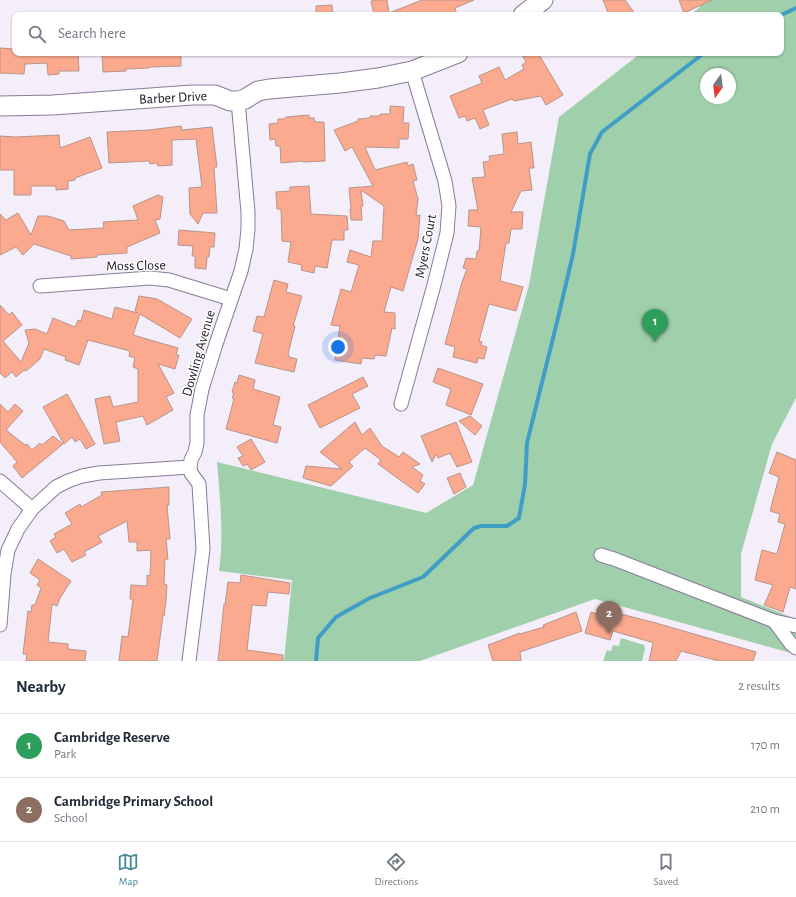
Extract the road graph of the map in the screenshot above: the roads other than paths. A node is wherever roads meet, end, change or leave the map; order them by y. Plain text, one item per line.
1 (543, 0) edge
2 (527, 12) edge
3 (450, 56) edge
4 (412, 71) junction
5 (238, 101) junction
6 (0, 106) edge
7 (40, 286) dead end
8 (231, 299) junction
9 (401, 404) dead end
10 (190, 467) junction
11 (0, 481) edge
12 (32, 509) junction
13 (600, 555) dead end
14 (774, 621) junction
15 (0, 625) edge
16 (796, 626) edge
17 (796, 648) edge
18 (188, 661) edge

1 - 2 street
3 - 4 street
4 - 5 street
4 - 9 street, Myers Court
5 - 6 street, Barber Drive
5 - 8 street, Dowling Avenue
7 - 8 street, Moss Close
8 - 10 street, Dowling Avenue
10 - 12 street
10 - 18 street
11 - 12 street
12 - 15 street
13 - 14 street
14 - 16 street
14 - 17 street

